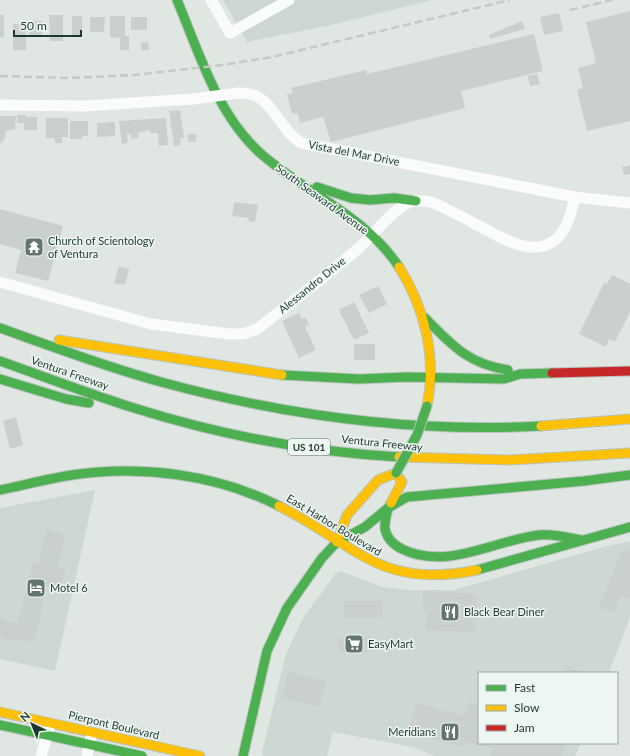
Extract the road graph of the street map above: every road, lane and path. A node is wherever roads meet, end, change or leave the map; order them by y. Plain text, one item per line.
1 (177, 0) edge
2 (211, 0) edge
3 (289, 0) edge
4 (0, 105) edge
5 (296, 180) junction
6 (575, 197) junction
7 (416, 201) junction
8 (630, 203) edge
9 (372, 236) junction
10 (0, 282) edge
11 (425, 318) junction
12 (0, 328) edge
13 (29, 338) junction
14 (0, 361) edge
15 (630, 371) edge
16 (520, 374) junction
17 (431, 378) junction
18 (0, 379) edge
19 (152, 414) junction
20 (630, 419) edge
21 (630, 453) edge
22 (396, 473) junction
23 (630, 475) edge
24 (0, 490) edge
25 (388, 508) junction
26 (630, 527) edge
27 (581, 540) junction
28 (337, 542) junction
29 (0, 712) edge
30 (50, 723) junction
31 (0, 725) edge
32 (92, 733) junction
33 (47, 735) junction
34 (90, 745) junction
35 (184, 754) edge
36 (41, 756) edge
37 (86, 756) edge
38 (142, 756) edge
39 (200, 756) edge
40 (243, 756) edge

1 - 5 main road, South Seaward Avenue
2 - 3 street
4 - 6 street, Vista del Mar Drive, bridge
5 - 7 main road
5 - 9 main road, South Seaward Avenue
6 - 7 street
6 - 8 street, Vista del Mar Drive
7 - 9 street, Alessandro Drive
9 - 10 street, Alessandro Drive
9 - 11 main road, South Seaward Avenue
11 - 16 main road
11 - 17 main road, South Seaward Avenue
12 - 13 main road, Ventura Freeway
13 - 17 main road
13 - 20 main road, Ventura Freeway
14 - 19 main road, Ventura Freeway / US 101
15 - 16 main road
16 - 17 main road
17 - 22 main road, South Seaward Avenue, bridge
18 - 19 main road
19 - 21 main road, Ventura Freeway / US 101
22 - 25 main road
22 - 28 main road
23 - 25 main road
24 - 28 main road, East Harbor Boulevard
25 - 27 main road
25 - 28 main road
26 - 27 main road, East Harbor Boulevard
27 - 28 main road, East Harbor Boulevard
28 - 40 main road
29 - 30 main road, Pierpont Boulevard
30 - 32 main road, Pierpont Boulevard
30 - 33 street
31 - 33 main road
32 - 34 street
32 - 35 main road, Pierpont Boulevard
33 - 34 main road
33 - 36 street
34 - 37 street
34 - 38 main road
35 - 39 main road, Pierpont Boulevard

